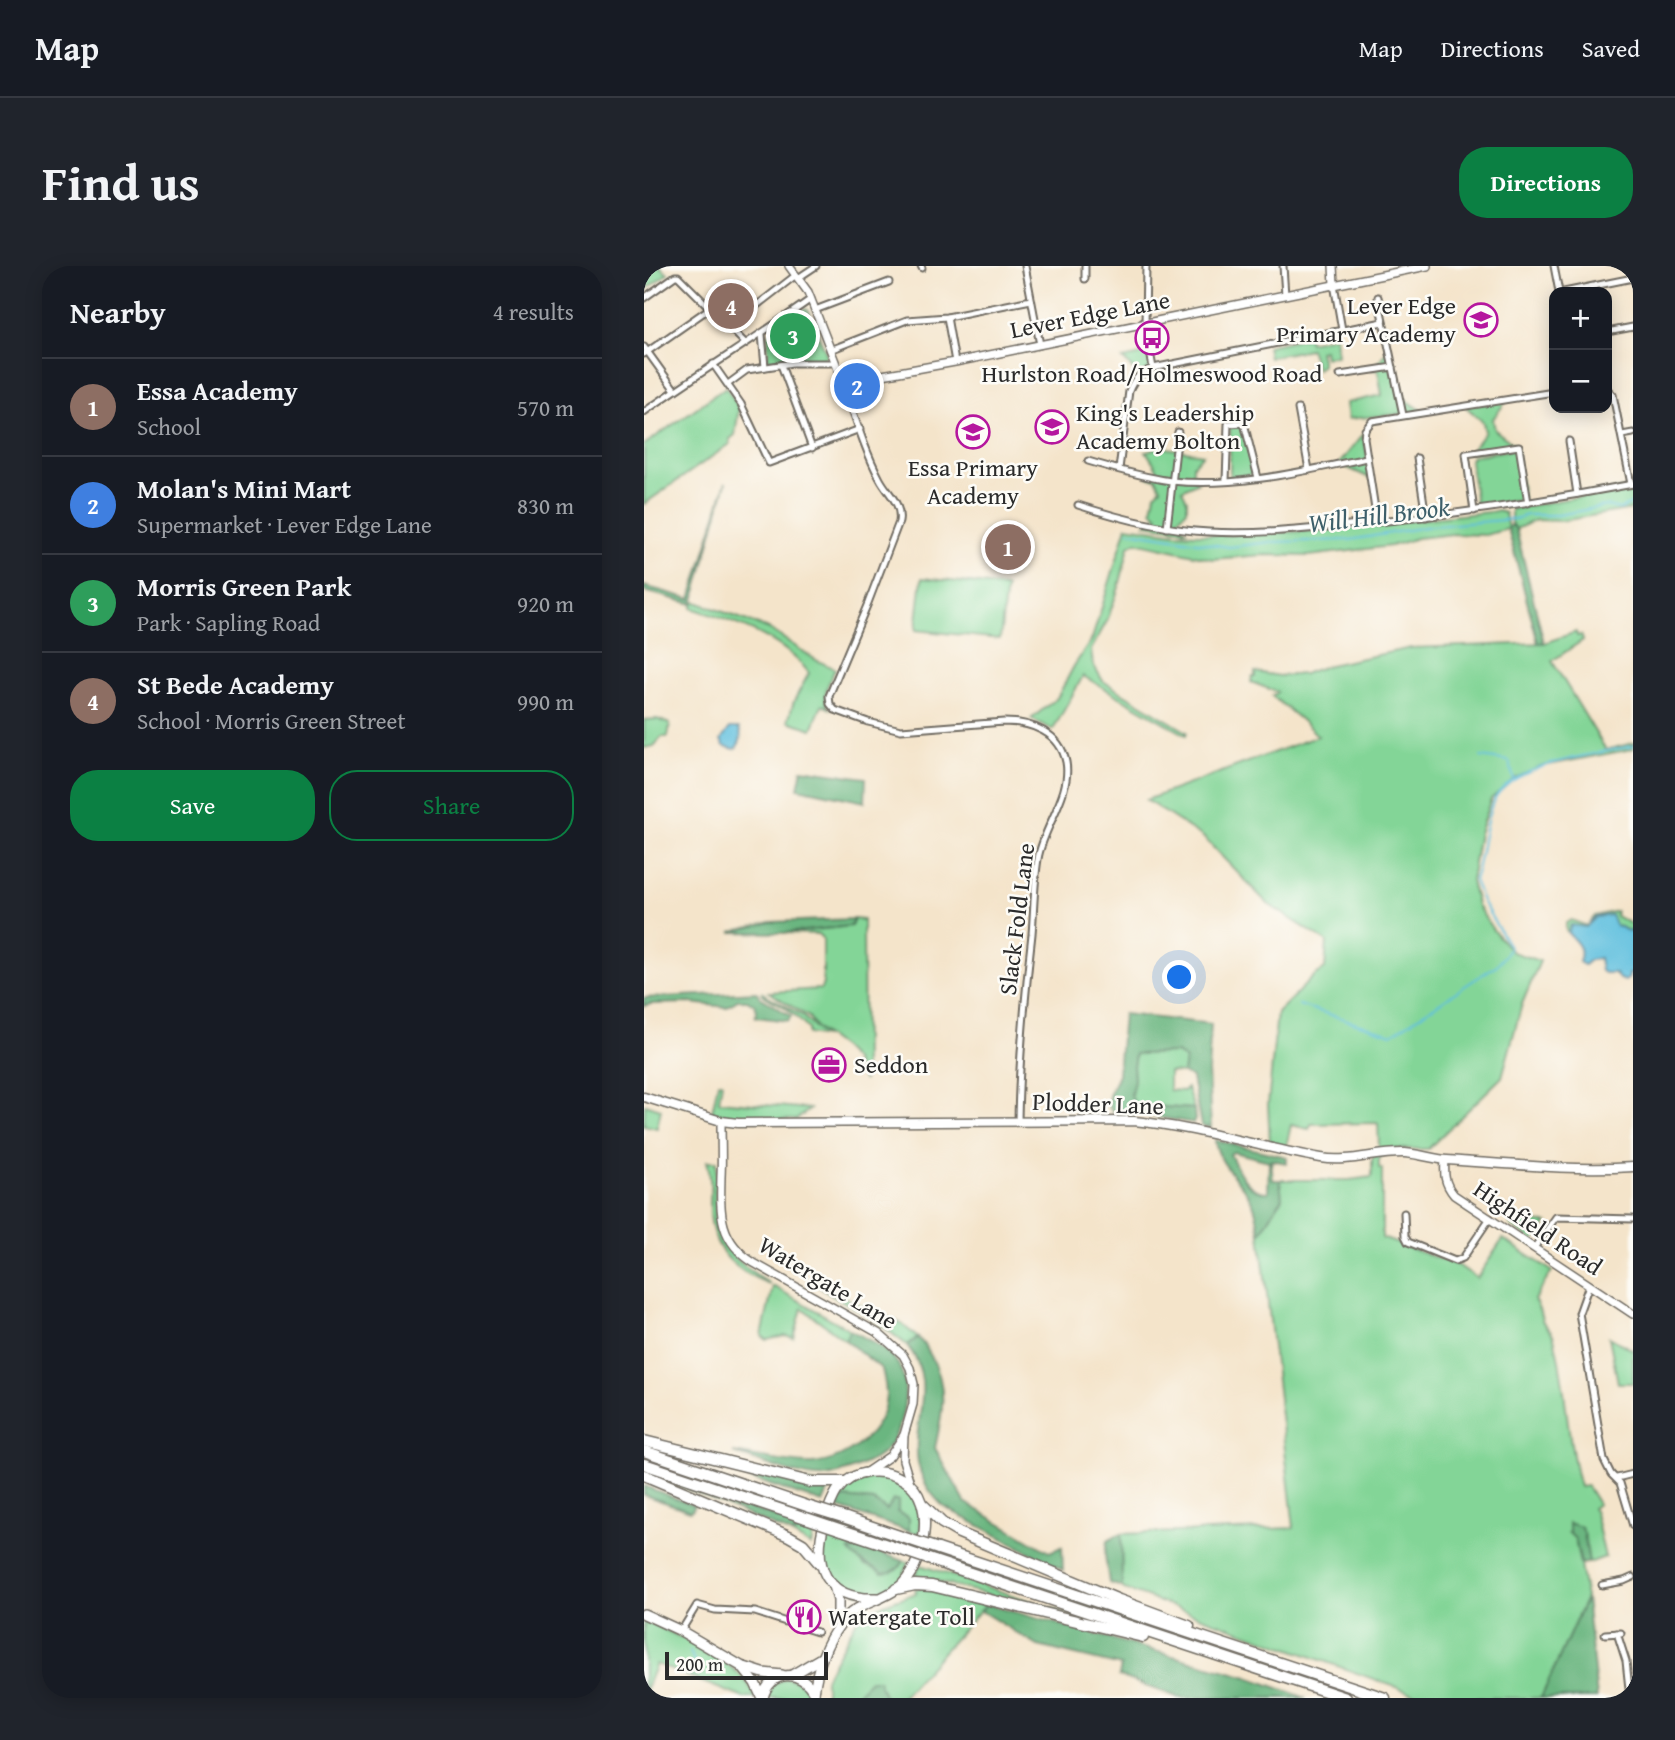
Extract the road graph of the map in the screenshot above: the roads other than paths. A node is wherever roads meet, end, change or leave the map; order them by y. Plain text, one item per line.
1 (789, 266) edge
2 (816, 266) edge
3 (1025, 266) edge
4 (1085, 266) edge
5 (1146, 266) edge
6 (1283, 266) edge
7 (1333, 266) edge
8 (1427, 266) edge
9 (1554, 266) edge
10 (797, 276) junction
11 (1633, 278) edge
12 (1085, 279) dead end
13 (889, 282) dead end
14 (1334, 284) junction
15 (1560, 287) edge
16 (1587, 287) edge
17 (1285, 295) junction
18 (1378, 297) dead end
19 (644, 298) edge
20 (811, 299) junction
21 (1031, 300) junction
22 (710, 308) junction
23 (815, 310) junction
24 (947, 317) junction
25 (1383, 322) junction
26 (1145, 324) junction
27 (729, 327) junction
28 (1633, 327) edge
29 (1342, 330) junction
30 (1612, 331) edge
31 (762, 334) junction
32 (744, 343) junction
33 (1040, 345) junction
34 (830, 350) junction
35 (645, 351) edge
36 (956, 362) junction
37 (835, 363) junction
38 (713, 364) junction
39 (781, 365) junction
40 (765, 367) junction
41 (1393, 367) junction
42 (1153, 368) junction
43 (1340, 375) dead end
44 (842, 382) junction
45 (728, 384) junction
46 (675, 390) junction
47 (1549, 393) edge
48 (1612, 394) edge
49 (1298, 409) dead end
50 (644, 412) edge
51 (1403, 415) junction
52 (860, 429) junction
53 (1178, 432) dead end
54 (1633, 433) edge
55 (1622, 435) junction
56 (1569, 441) dead end
57 (812, 448) junction
58 (1367, 458) junction
59 (1417, 458) dead end
60 (1088, 461) dead end
61 (1119, 469) junction
62 (1309, 470) junction
63 (1258, 478) junction
64 (1172, 481) junction
65 (1226, 481) junction
66 (1632, 484) edge
67 (1577, 494) junction
68 (1528, 503) junction
69 (1078, 505) dead end
70 (1474, 511) junction
71 (1426, 517) junction
72 (1377, 522) junction
73 (1167, 528) junction
74 (644, 1097) edge
75 (721, 1121) junction
76 (1018, 1121) junction
77 (1445, 1160) junction
78 (1633, 1167) edge
79 (1404, 1213) dead end
80 (1490, 1219) junction
81 (1633, 1219) edge
82 (1534, 1248) junction
83 (1589, 1285) junction
84 (1633, 1314) edge
85 (904, 1436) junction
86 (644, 1441) edge
87 (644, 1451) edge
88 (644, 1464) edge
89 (868, 1471) junction
90 (1633, 1474) edge
91 (644, 1475) edge
92 (1616, 1478) junction
93 (844, 1482) junction
94 (910, 1483) junction
95 (923, 1505) junction
96 (1633, 1526) edge
97 (820, 1564) junction
98 (1633, 1577) edge
99 (834, 1586) junction
100 (1606, 1586) dead end
101 (896, 1589) junction
102 (877, 1598) junction
103 (644, 1614) edge
104 (838, 1626) junction
105 (681, 1631) junction
106 (817, 1632) dead end
107 (1605, 1634) dead end
108 (821, 1658) junction
109 (1266, 1658) junction
110 (1633, 1658) edge
111 (1228, 1659) junction
112 (1626, 1661) junction
113 (741, 1666) junction
114 (787, 1675) junction
115 (814, 1696) edge
116 (762, 1698) edge
117 (1346, 1698) edge
118 (1385, 1698) edge
119 (1631, 1698) edge

1 - 10 street
2 - 10 street
3 - 21 street
4 - 12 street
5 - 26 street
6 - 17 street
7 - 14 street
8 - 14 street, Lever Edge Lane
9 - 15 street
10 - 20 street
10 - 27 street
11 - 16 street
13 - 23 street
14 - 17 street, Lever Edge Lane
14 - 29 street
17 - 26 street, Lever Edge Lane
18 - 25 street
19 - 22 street
20 - 23 street
20 - 31 street
21 - 24 street
21 - 33 street
22 - 27 street
22 - 35 street
23 - 34 street
24 - 34 street
24 - 36 street
25 - 29 street
25 - 41 street
26 - 33 street, Lever Edge Lane
26 - 42 street
27 - 32 street
28 - 30 street
29 - 42 street
31 - 32 street
31 - 40 street
32 - 38 street
33 - 36 street, Lever Edge Lane
34 - 37 street
35 - 46 street
36 - 44 street, Lever Edge Lane
37 - 39 street
37 - 44 street
38 - 45 street
38 - 46 street
39 - 40 street
39 - 57 street
40 - 45 street
41 - 43 street
41 - 51 street
42 - 61 street
44 - 52 street
45 - 57 street
46 - 50 street
47 - 51 street
48 - 55 street
49 - 62 street
51 - 58 street
52 - 57 street
52 - 76 street, Slack Fold Lane
53 - 64 street
54 - 55 street
55 - 66 street
56 - 67 street
58 - 62 street
58 - 72 street
59 - 71 street
60 - 61 street
61 - 64 street
62 - 63 street
63 - 65 street
63 - 65 street
64 - 65 street
64 - 73 street
66 - 67 street
67 - 68 street
68 - 70 street
68 - 70 street
69 - 73 street
70 - 71 street
71 - 72 street
72 - 73 street
74 - 75 main road, Plodder Lane
75 - 76 main road, Plodder Lane
75 - 85 street, Watergate Lane
76 - 77 main road, Plodder Lane
77 - 78 main road, Plodder Lane
77 - 80 street, Highfield Road
79 - 80 street
80 - 82 street, Highfield Road
81 - 82 street
82 - 83 street, Highfield Road
83 - 84 street, Highfield Road
83 - 92 street
85 - 89 street, Watergate Lane
85 - 94 street, Watergate Lane
86 - 93 highway
87 - 109 highway, bridge
88 - 111 highway, bridge
89 - 93 main road
89 - 94 main road
90 - 92 street
91 - 97 highway
92 - 96 street
93 - 97 main road
94 - 95 main road
95 - 101 main road
95 - 109 highway
97 - 99 main road
98 - 100 street
99 - 102 main road
99 - 104 main road
101 - 102 main road
101 - 111 highway
102 - 104 main road
103 - 105 main road
104 - 108 main road
105 - 106 street
105 - 113 main road
107 - 112 street
108 - 114 main road
108 - 115 main road
109 - 118 highway
110 - 112 street
111 - 117 highway
112 - 119 street
113 - 114 main road
113 - 116 main road
114 - 115 main road
114 - 116 main road

